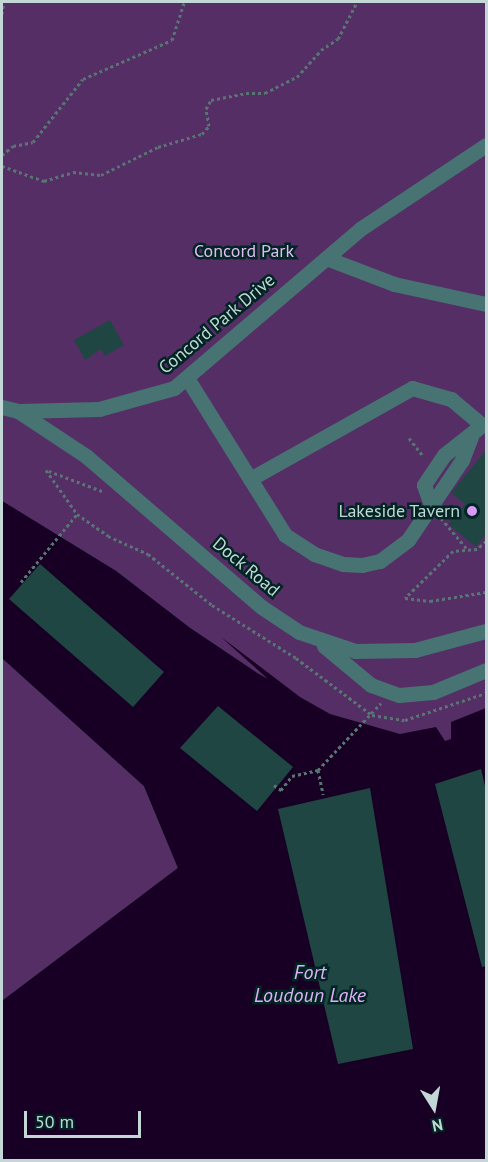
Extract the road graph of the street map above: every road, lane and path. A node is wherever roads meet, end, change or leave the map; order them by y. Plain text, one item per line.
1 (4, 2) edge
2 (184, 2) edge
3 (357, 2) edge
4 (2, 14) edge
5 (486, 145) edge
6 (2, 155) edge
7 (2, 166) edge
8 (326, 258) junction
9 (486, 304) edge
10 (187, 378) junction
11 (2, 406) edge
12 (18, 411) junction
13 (250, 479) junction
14 (115, 480) junction
15 (430, 506) junction
16 (77, 514) junction
17 (486, 541) edge
18 (467, 549) junction
19 (21, 582) dead end
20 (486, 592) edge
21 (486, 630) edge
22 (320, 642) junction
23 (486, 670) edge
24 (486, 693) edge
25 (372, 715) junction
26 (318, 770) junction
27 (274, 785) dead end
28 (323, 794) dead end

1 - 4 path
2 - 6 path
3 - 7 path
5 - 8 street, Concord Park Drive
8 - 9 street
8 - 10 street, Concord Park Drive
10 - 12 street, Concord Park Drive
10 - 13 street
11 - 12 street, Concord Park Drive
12 - 14 street, Dock Road
13 - 15 street
13 - 15 street
14 - 16 path
14 - 22 street, Dock Road
15 - 18 path
16 - 19 path
16 - 25 path
17 - 18 path
18 - 20 path
21 - 22 street, Dock Road
22 - 23 street
24 - 25 path
25 - 26 path
26 - 27 path
26 - 28 path

